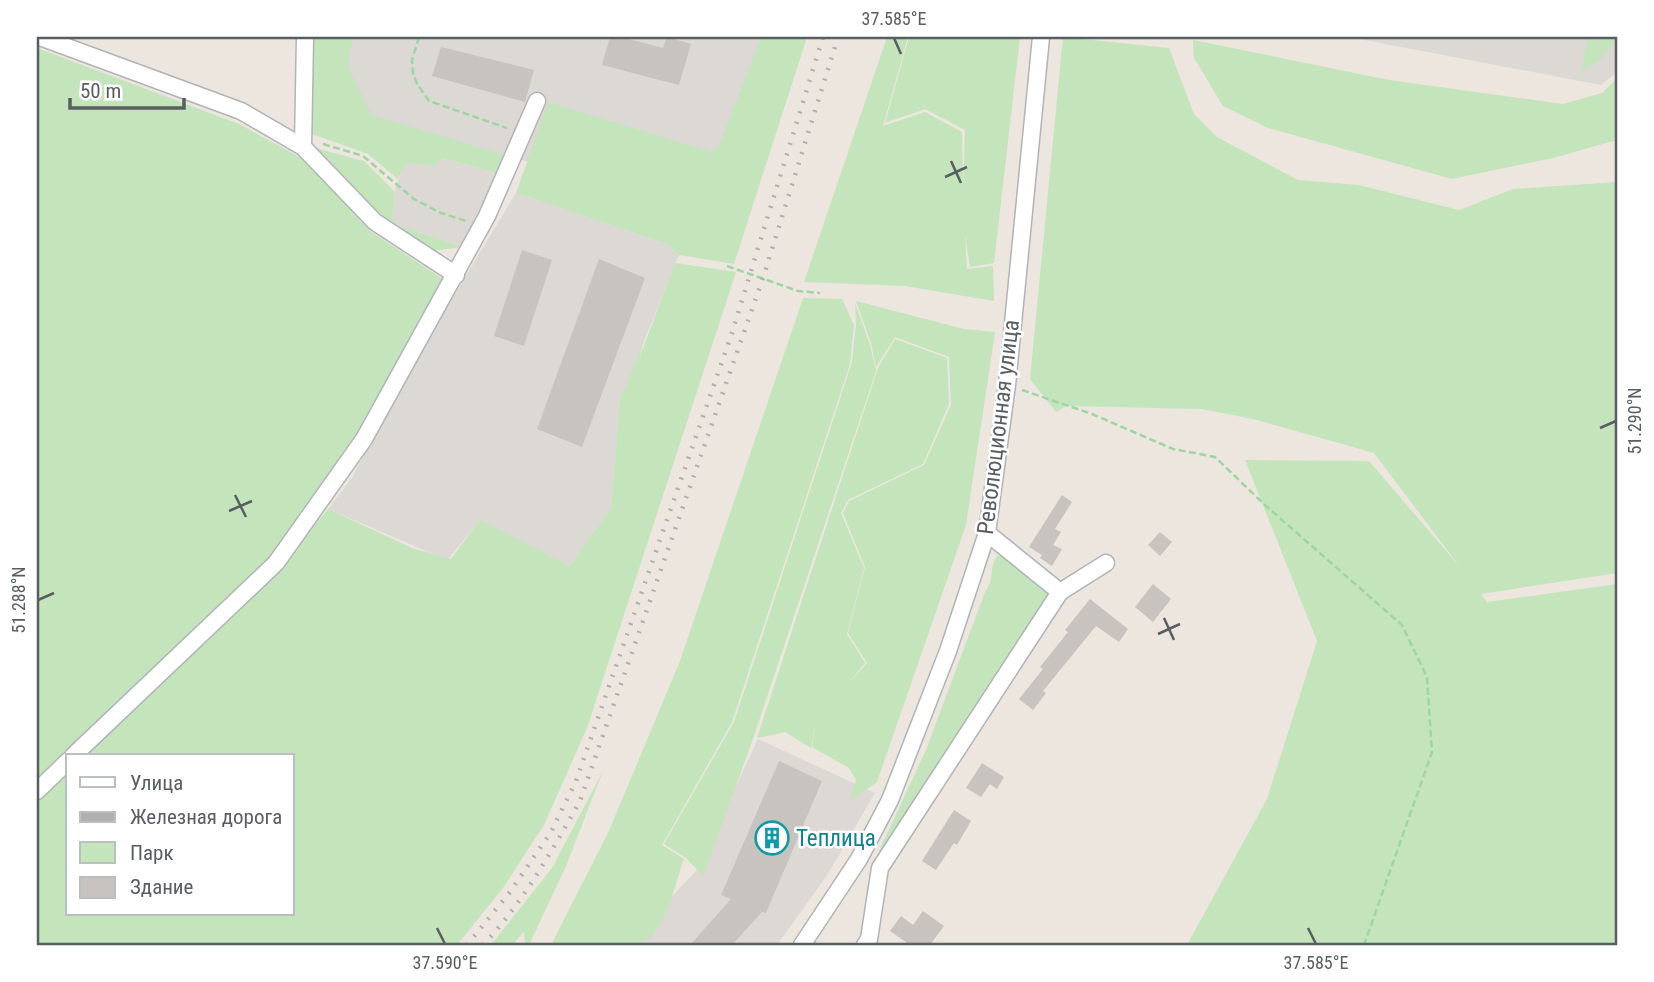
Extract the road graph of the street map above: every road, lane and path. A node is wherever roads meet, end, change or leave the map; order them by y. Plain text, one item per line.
1 (40, 37) edge
2 (305, 37) edge
3 (419, 37) edge
4 (1041, 37) edge
5 (537, 101) dead end
6 (523, 134) junction
7 (303, 143) junction
8 (482, 226) junction
9 (727, 266) dead end
10 (456, 275) junction
11 (820, 293) dead end
12 (1007, 385) junction
13 (987, 533) junction
14 (1105, 563) dead end
15 (1060, 592) junction
16 (75, 754) edge
17 (66, 763) edge
18 (37, 791) edge
19 (859, 859) junction
20 (880, 869) junction
21 (802, 945) edge
22 (865, 945) edge
23 (1364, 945) edge

1 - 7 street
2 - 7 street
3 - 6 path
4 - 12 street, Революционная улица
5 - 6 street
6 - 8 street
7 - 8 path
7 - 10 street
8 - 10 street
9 - 11 path
10 - 16 street
12 - 13 street, Революционная улица
12 - 23 path
13 - 15 street
13 - 19 street, Революционная улица
14 - 15 street
15 - 20 street
17 - 18 street
19 - 20 street
19 - 21 street, Революционная улица
20 - 22 street

